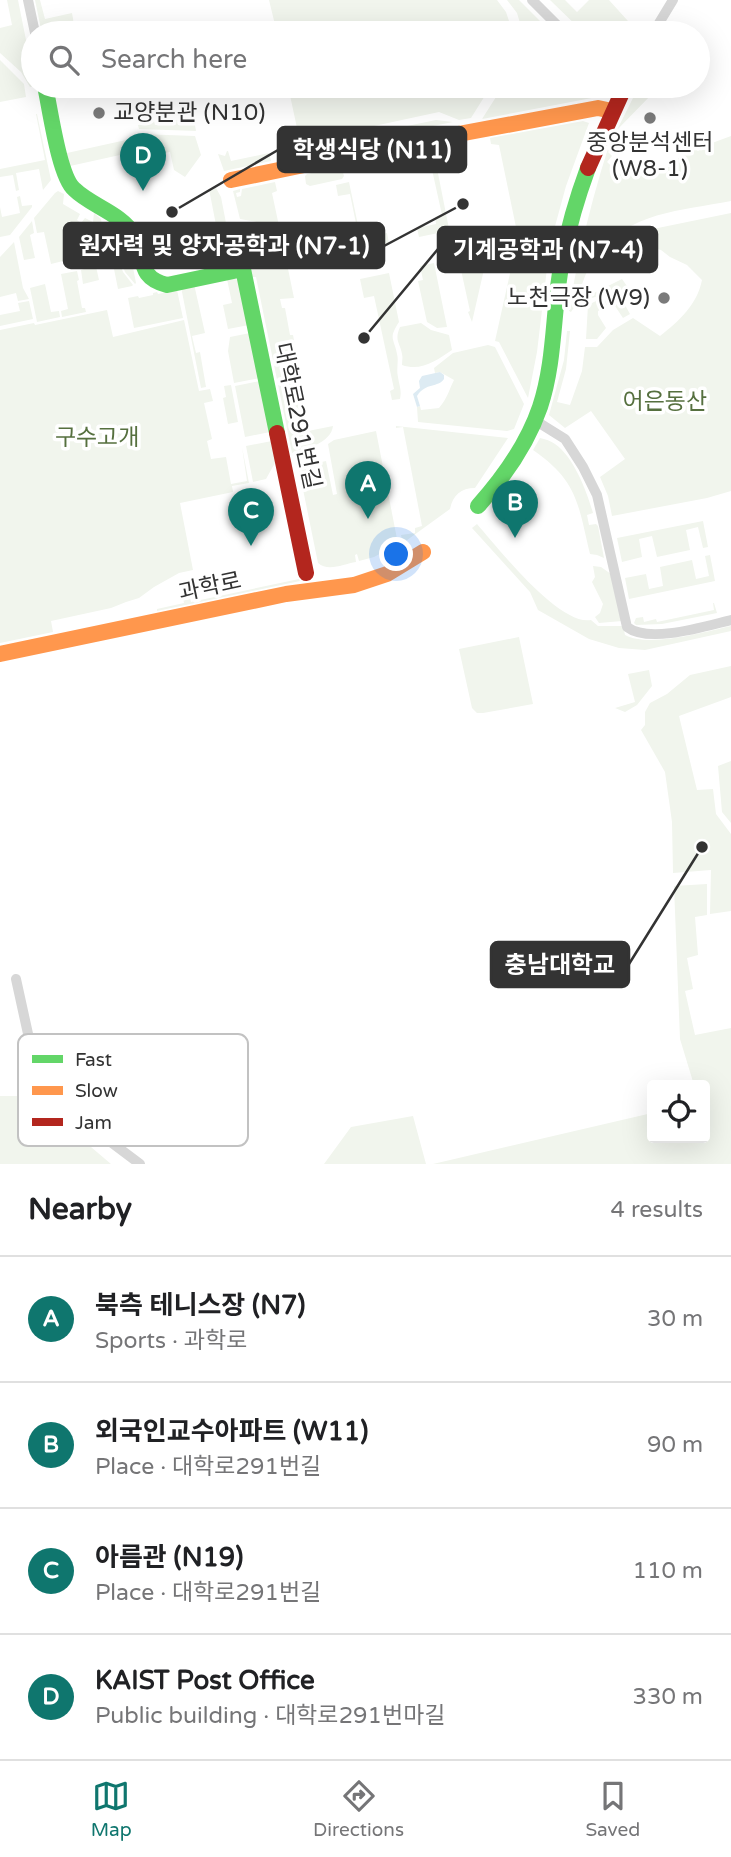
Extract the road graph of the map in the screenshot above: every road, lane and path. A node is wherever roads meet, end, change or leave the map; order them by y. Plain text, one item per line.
1 (28, 0) edge
2 (532, 0) edge
3 (673, 0) edge
4 (32, 21) edge
5 (553, 21) edge
6 (660, 21) edge
7 (47, 98) edge
8 (619, 98) edge
9 (612, 111) junction
10 (231, 180) dead end
11 (536, 421) junction
12 (478, 506) dead end
13 (423, 552) dead end
14 (306, 573) dead end
15 (731, 620) edge
16 (0, 654) edge
17 (16, 979) dead end
18 (28, 1034) edge
19 (116, 1146) edge
20 (140, 1164) edge

1 - 4 street
2 - 5 street
3 - 6 street
7 - 14 street, 대학로291번길
8 - 9 street
9 - 10 street
9 - 11 street
11 - 12 street
11 - 15 street
13 - 16 street, 과학로
17 - 18 street
19 - 20 street

